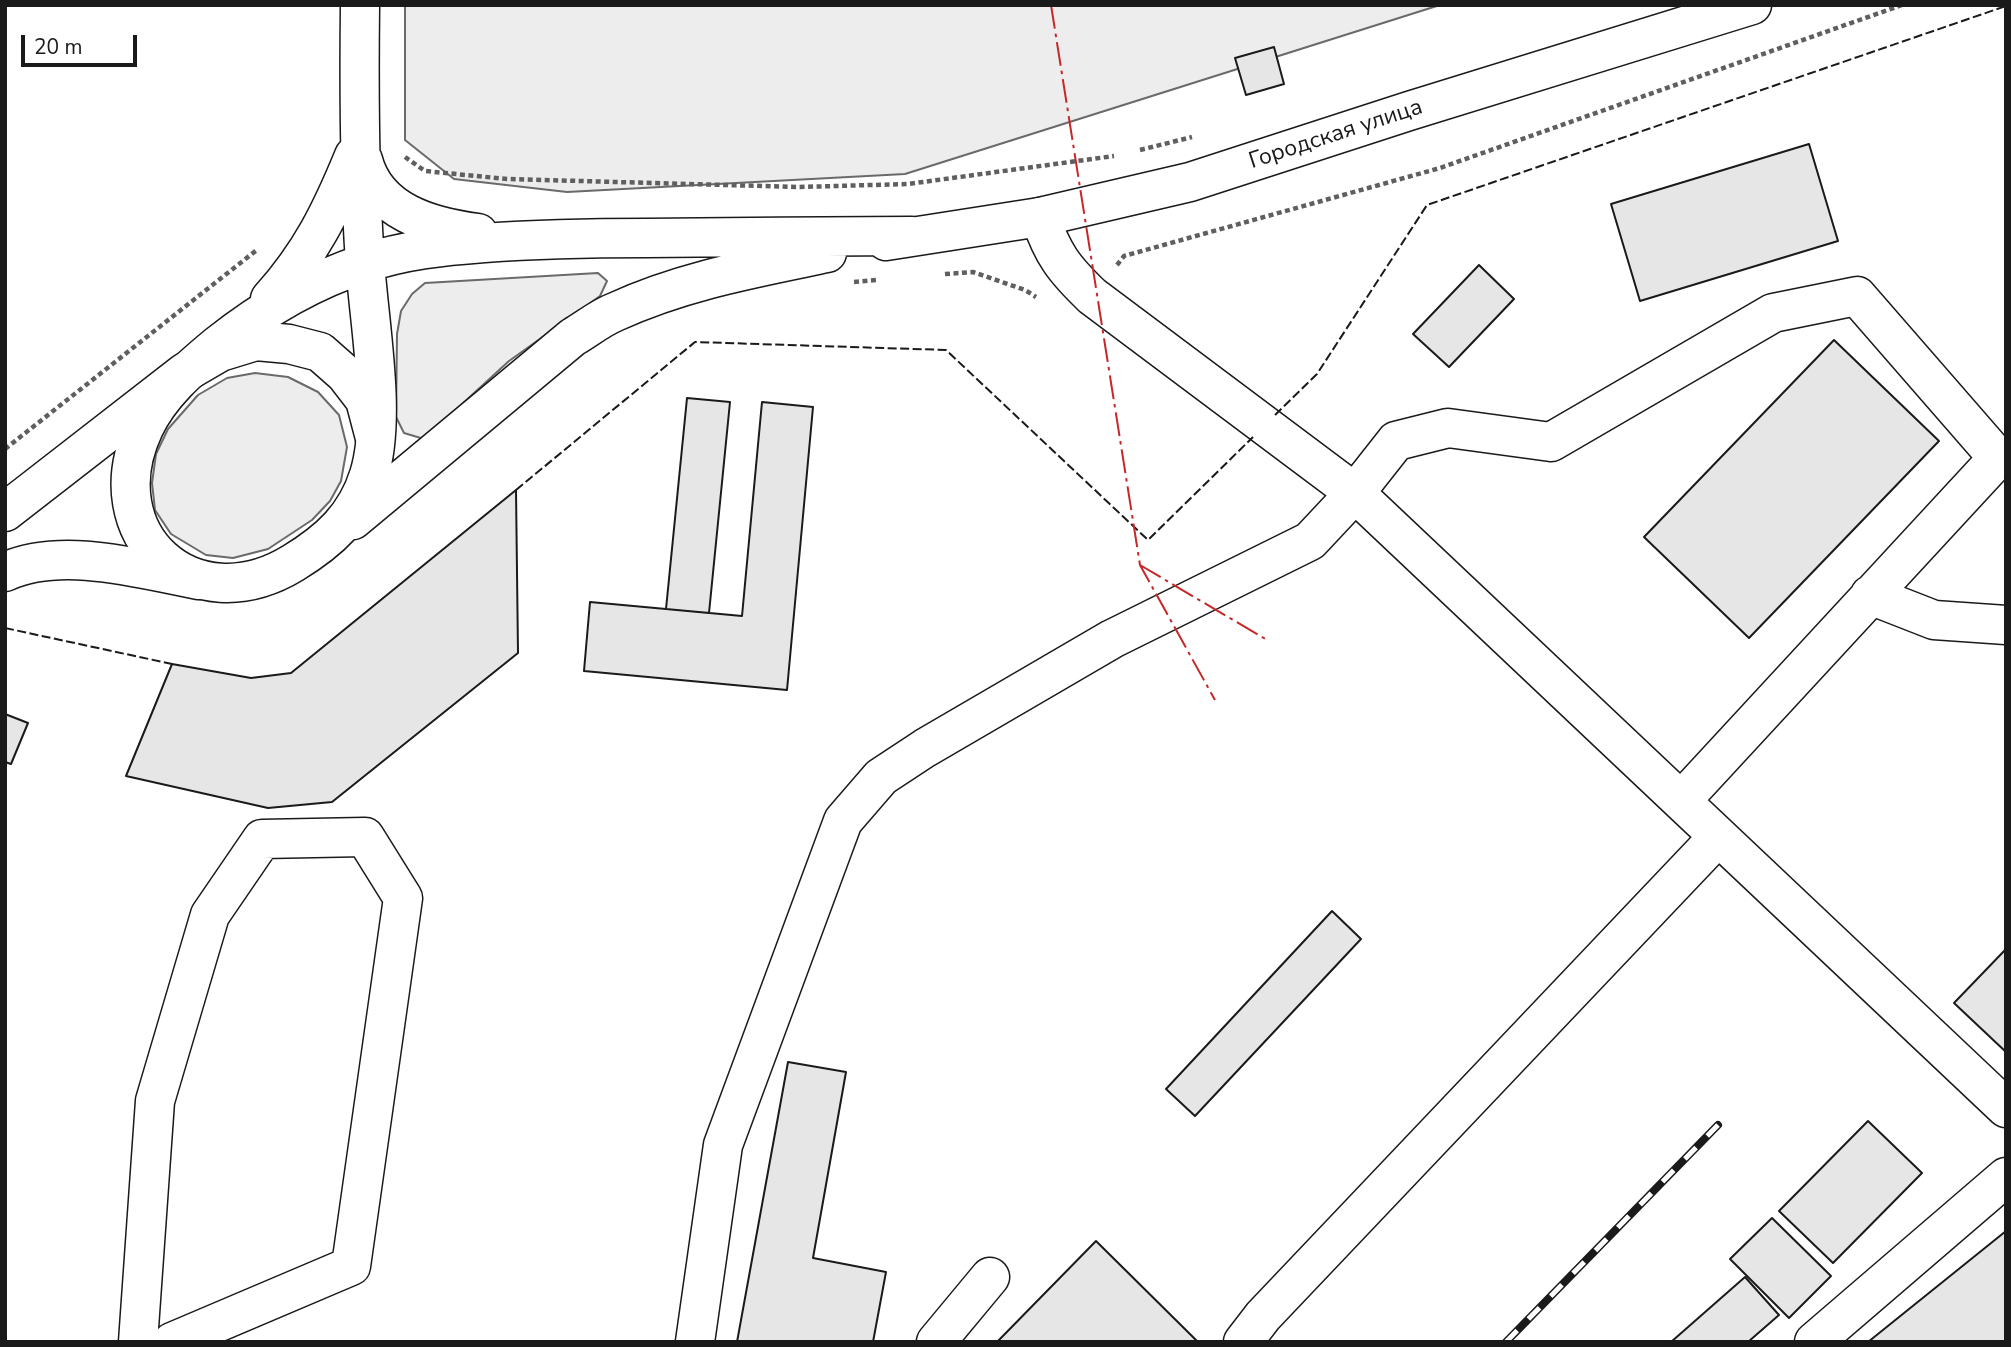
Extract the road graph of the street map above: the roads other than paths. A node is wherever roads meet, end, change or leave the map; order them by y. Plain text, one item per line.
1 (360, 5) edge
2 (1752, 5) edge
3 (359, 131) junction
4 (1040, 218) junction
5 (912, 236) junction
6 (557, 238) junction
7 (365, 263) junction
8 (254, 316) junction
9 (184, 373) junction
10 (376, 438) junction
11 (1354, 493) junction
12 (5, 512) edge
13 (335, 534) junction
14 (5, 572) edge
15 (207, 581) junction
16 (1870, 595) junction
17 (2006, 625) edge
18 (1681, 801) junction
19 (1718, 837) junction
20 (2006, 1108) edge
21 (2006, 1177) edge
22 (990, 1277) dead end
23 (138, 1342) edge
24 (173, 1342) edge
25 (695, 1342) edge
26 (936, 1342) edge
27 (1243, 1342) edge
28 (1814, 1342) edge

1 - 3 main road
2 - 4 main road, Городская улица
3 - 6 main road
3 - 7 main road
3 - 8 main road
4 - 5 main road, Городская улица
4 - 11 main road
5 - 6 main road
5 - 13 main road
6 - 7 main road
7 - 8 main road
7 - 10 main road
8 - 9 main road
9 - 10 main road
9 - 12 main road
9 - 15 main road
10 - 13 main road
11 - 16 main road
11 - 18 main road
11 - 25 main road
13 - 15 main road
14 - 15 main road
16 - 17 main road
16 - 18 main road
18 - 19 main road
19 - 20 main road
19 - 27 main road
21 - 28 main road
22 - 26 main road
23 - 24 main road

